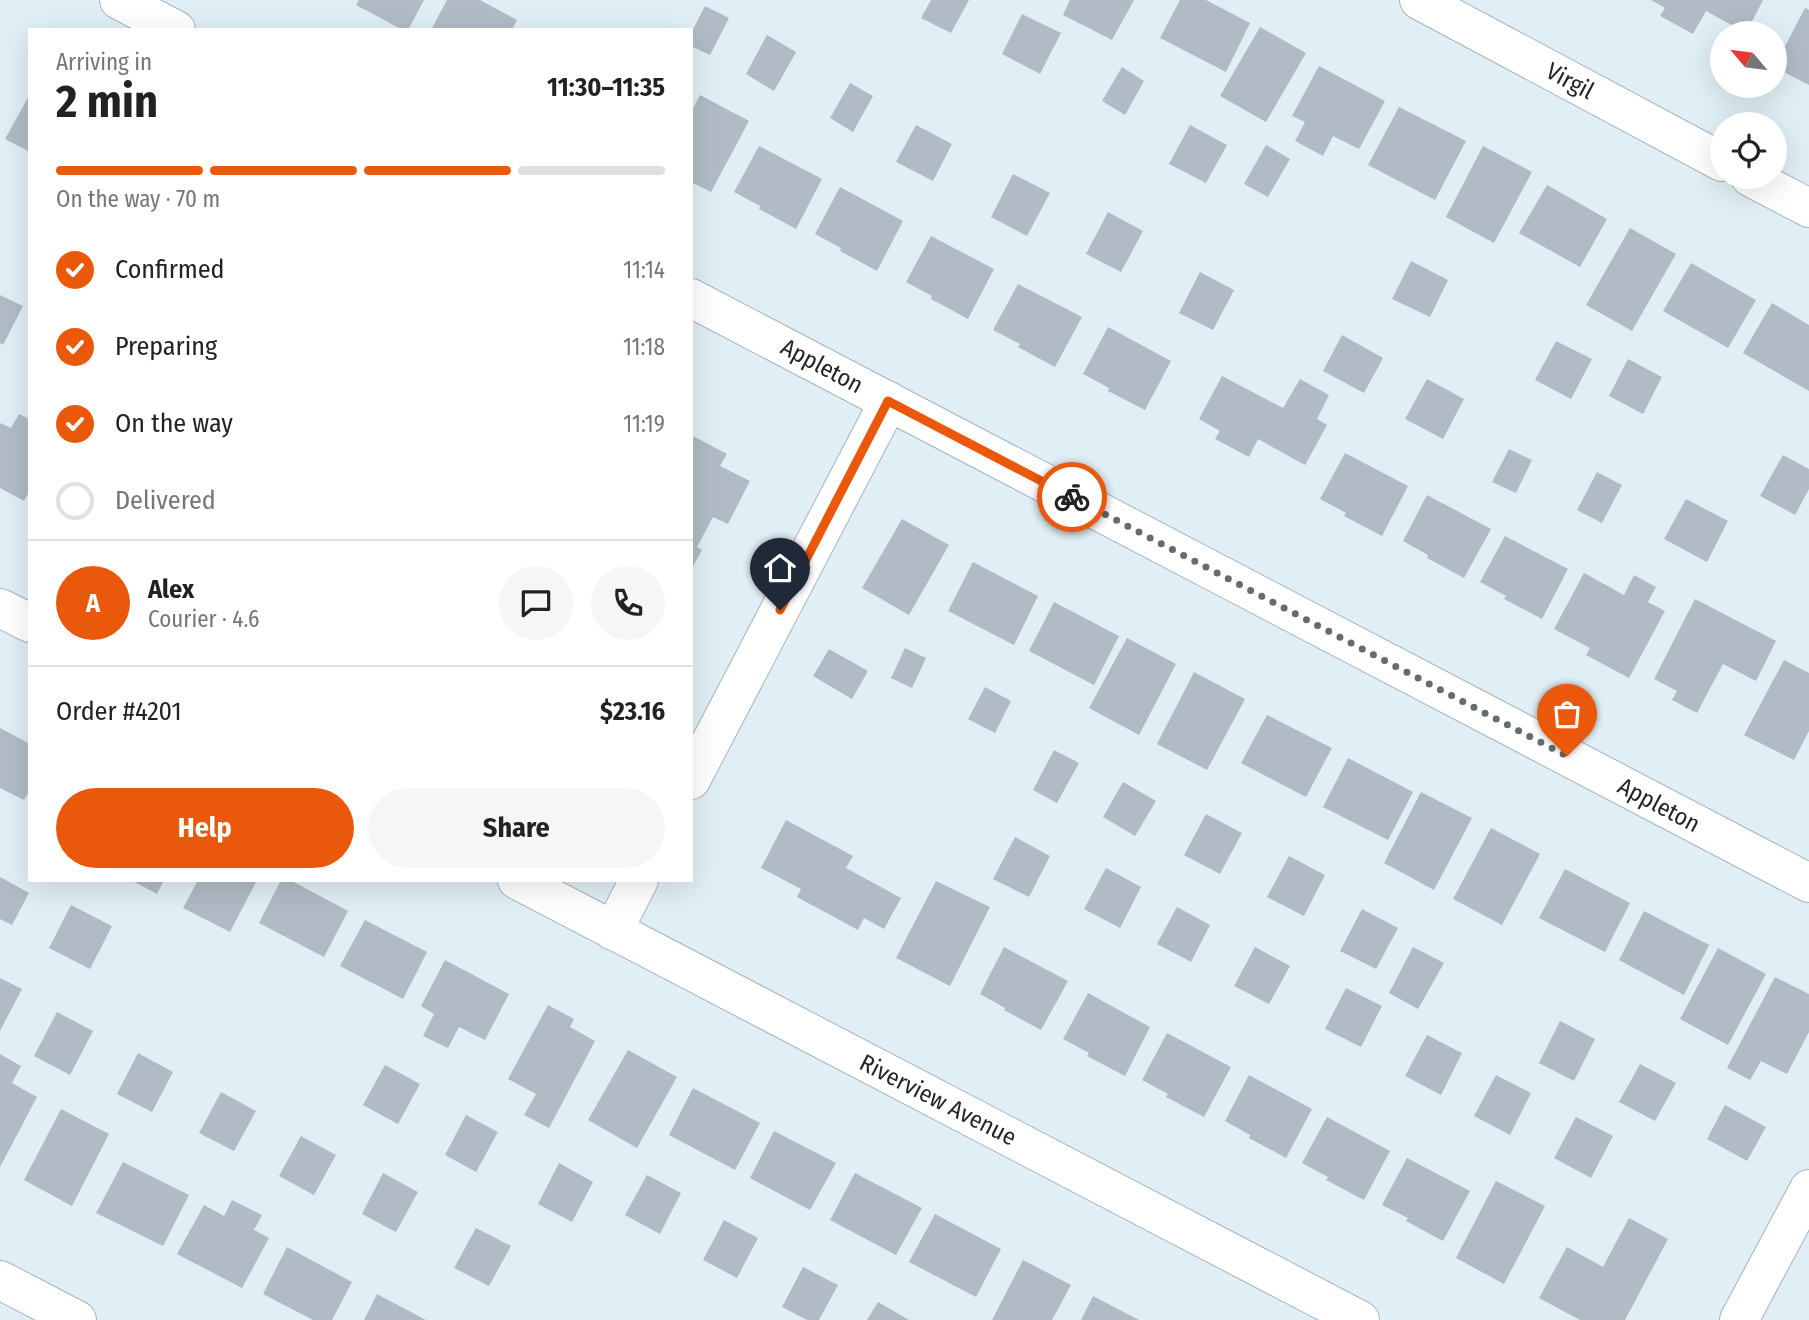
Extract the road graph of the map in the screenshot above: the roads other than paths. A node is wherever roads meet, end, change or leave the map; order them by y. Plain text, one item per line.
1 (119, 0) edge
2 (1419, 0) edge
3 (172, 28) edge
4 (1710, 156) edge
5 (1773, 189) edge
6 (1809, 208) edge
7 (693, 299) edge
8 (888, 401) junction
9 (0, 608) edge
10 (28, 622) edge
11 (693, 776) edge
12 (521, 882) edge
13 (638, 882) edge
14 (1809, 883) edge
15 (613, 931) junction
16 (1809, 1189) edge
17 (0, 1280) edge
18 (76, 1320) edge
19 (1360, 1320) edge
20 (1739, 1320) edge

1 - 3 street
2 - 4 street, Virgil
5 - 6 street
7 - 8 street, Appleton
8 - 11 street
8 - 14 street, Appleton
9 - 10 street
12 - 15 street, Riverview Avenue
13 - 15 street
15 - 19 street, Riverview Avenue
16 - 20 street
17 - 18 street

